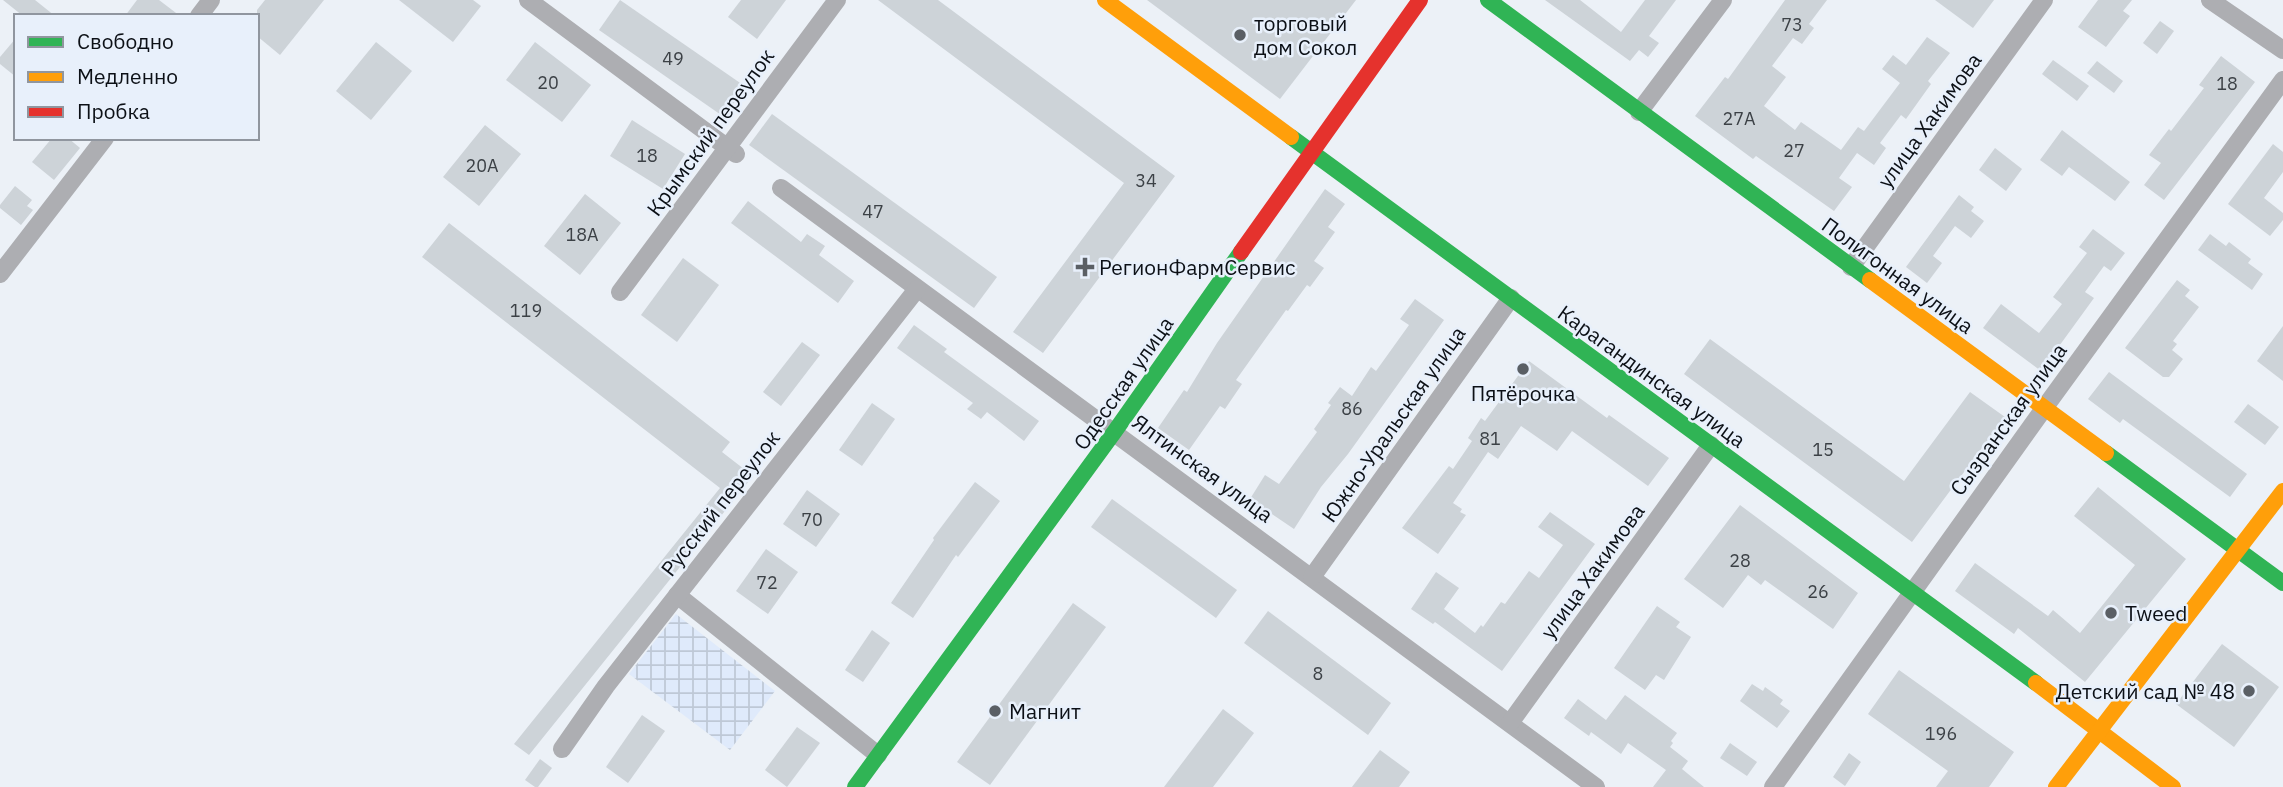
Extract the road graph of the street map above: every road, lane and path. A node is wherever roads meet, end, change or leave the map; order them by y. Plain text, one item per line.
1 (528, 0) edge
2 (837, 0) edge
3 (1105, 0) edge
4 (1420, 0) edge
5 (1488, 0) edge
6 (1723, 0) edge
7 (2043, 0) edge
8 (2210, 0) edge
9 (2283, 50) edge
10 (2283, 80) edge
11 (1639, 111) junction
12 (103, 140) edge
13 (1312, 150) junction
14 (732, 151) junction
15 (781, 188) dead end
16 (1852, 267) junction
17 (0, 274) edge
18 (917, 289) junction
19 (620, 292) dead end
20 (1511, 298) junction
21 (2045, 407) junction
22 (1115, 431) junction
23 (1711, 445) junction
24 (2283, 491) edge
25 (2238, 550) junction
26 (1312, 577) junction
27 (2283, 583) edge
28 (1911, 593) junction
29 (677, 595) junction
30 (1510, 723) junction
31 (2098, 729) junction
32 (562, 749) dead end
33 (878, 755) junction
34 (855, 787) edge
35 (1596, 787) edge
36 (1773, 787) edge
37 (2056, 787) edge
38 (2173, 787) edge

1 - 14 street
2 - 14 street, Крымский переулок
3 - 13 main road, Карагандинская улица
4 - 13 main road, Одесская улица
5 - 11 main road, Полигонная улица
6 - 11 street
7 - 16 street, улица Хакимова
8 - 9 street
10 - 21 street, Сызранская улица
11 - 16 main road, Полигонная улица
12 - 17 street
13 - 20 main road, Карагандинская улица
13 - 22 main road, Одесская улица
14 - 19 street, Крымский переулок
15 - 18 street, Ялтинская улица
16 - 21 main road, Полигонная улица
18 - 22 street, Ялтинская улица
18 - 29 street, Русский переулок
20 - 23 main road, Карагандинская улица
20 - 26 street, Южно-Уральская улица
21 - 25 main road, Полигонная улица
21 - 28 street, Сызранская улица
22 - 26 street, Ялтинская улица
22 - 33 main road, Одесская улица
23 - 28 main road, Карагандинская улица
23 - 30 street, улица Хакимова
24 - 25 main road
25 - 27 main road, Полигонная улица
25 - 31 main road
26 - 30 street, Ялтинская улица
28 - 31 main road, Карагандинская улица
28 - 36 street, Сызранская улица
29 - 32 street, Русский переулок
29 - 33 street
30 - 35 street, Ялтинская улица
31 - 37 main road
31 - 38 main road, Карагандинская улица
33 - 34 main road, Одесская улица

